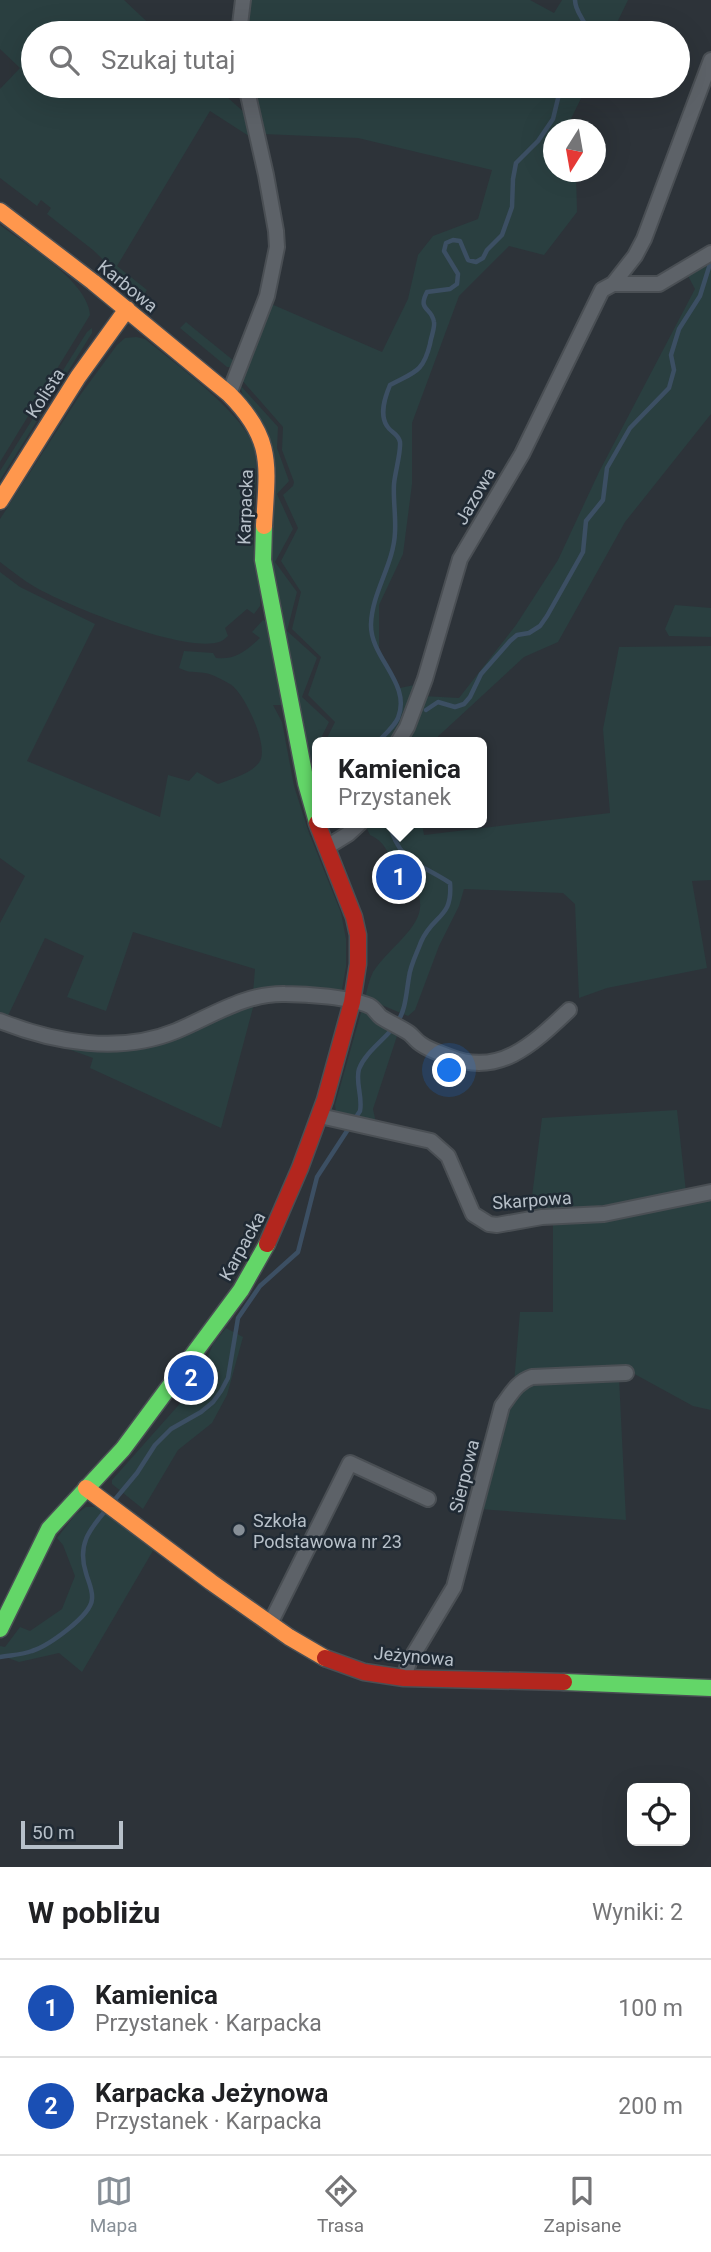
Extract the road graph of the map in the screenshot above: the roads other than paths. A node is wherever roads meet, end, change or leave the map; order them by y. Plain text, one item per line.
1 (243, 0) edge
2 (240, 21) edge
3 (711, 61) edge
4 (249, 98) edge
5 (0, 211) edge
6 (711, 253) edge
7 (613, 284) junction
8 (127, 309) junction
9 (229, 394) junction
10 (0, 501) edge
11 (401, 737) edge
12 (312, 804) edge
13 (319, 828) edge
14 (355, 828) edge
15 (327, 847) junction
16 (352, 1002) junction
17 (569, 1010) dead end
18 (0, 1021) edge
19 (320, 1116) junction
20 (711, 1192) edge
21 (626, 1373) dead end
22 (86, 1488) junction
23 (428, 1499) dead end
24 (270, 1624) junction
25 (0, 1629) edge
26 (404, 1678) junction
27 (711, 1688) edge

1 - 2 street
3 - 7 street, Jazowa
4 - 9 street
5 - 8 street, Karbowa
6 - 7 street
7 - 11 street, Jazowa
8 - 9 street, Karbowa
8 - 10 street, Kolista
9 - 12 street, Karpacka
13 - 15 street, Karpacka
14 - 15 street
15 - 16 street, Karpacka
16 - 17 street
16 - 18 street
16 - 19 street, Karpacka
19 - 20 street, Skarpowa
19 - 22 street, Karpacka
21 - 26 street, Sierpowa
22 - 24 street, Jeżynowa
22 - 25 street, Karpacka
23 - 24 street
24 - 26 street, Jeżynowa
26 - 27 street, Jeżynowa

